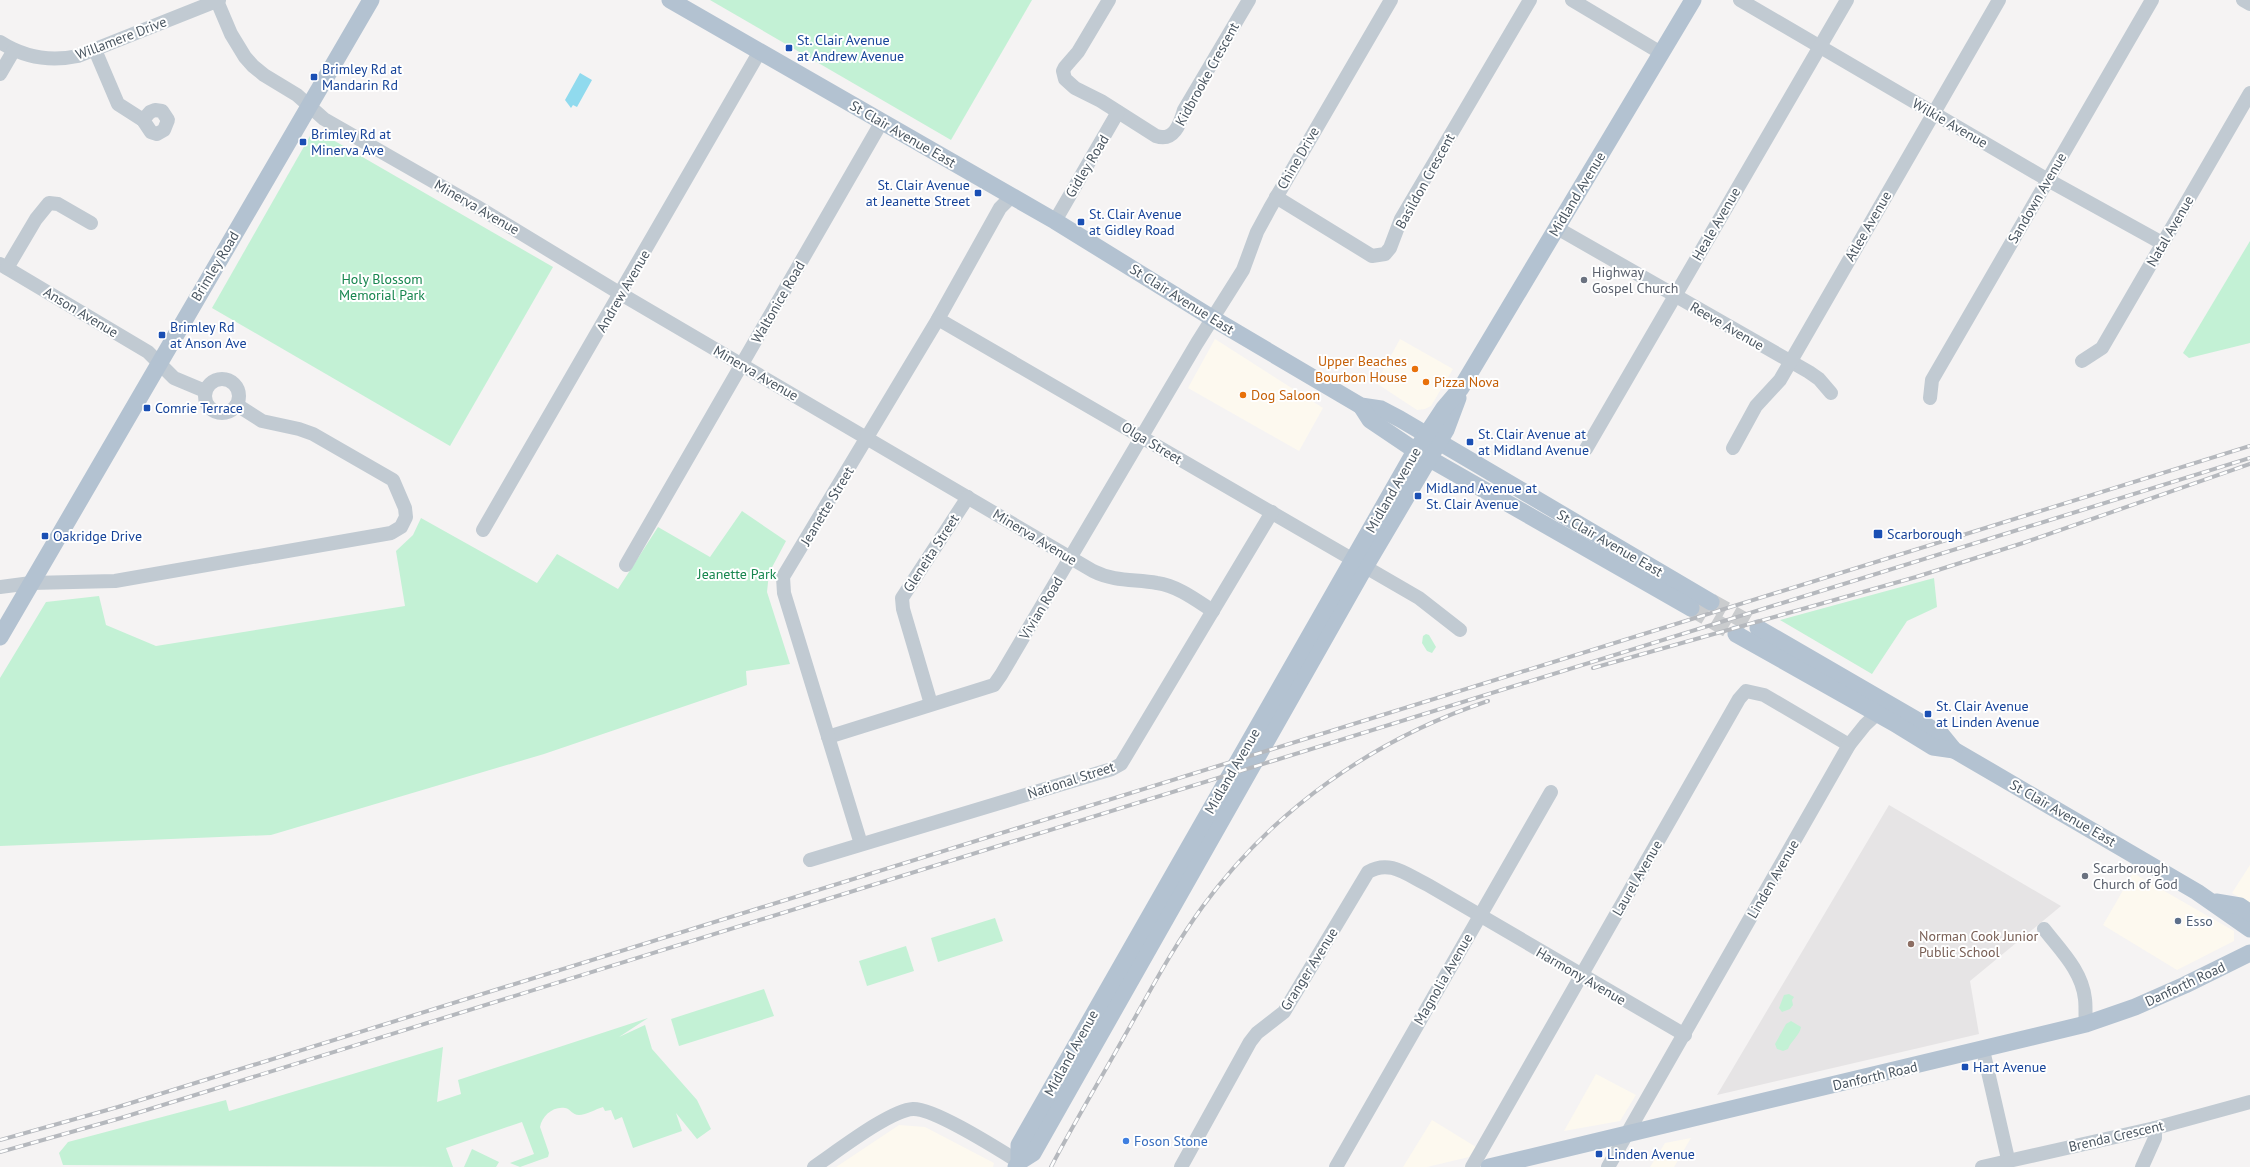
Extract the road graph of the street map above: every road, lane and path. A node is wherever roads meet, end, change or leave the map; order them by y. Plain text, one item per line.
1 (371, 0) edge
2 (670, 0) edge
3 (1109, 0) edge
4 (1249, 0) edge
5 (1390, 0) edge
6 (1530, 0) edge
7 (1572, 0) edge
8 (1693, 0) edge
9 (1740, 0) edge
10 (1847, 0) edge
11 (2000, 0) edge
12 (2152, 0) edge
13 (2243, 0) edge
14 (218, 1) edge
15 (2250, 4) edge
16 (0, 42) edge
17 (1820, 47) junction
18 (14, 50) junction
19 (95, 50) junction
20 (760, 51) junction
21 (1661, 52) junction
22 (0, 74) edge
23 (2250, 93) edge
24 (310, 106) junction
25 (1118, 112) junction
26 (1933, 114) junction
27 (143, 120) dead end
28 (881, 122) junction
29 (2048, 180) junction
30 (1012, 196) junction
31 (1276, 197) junction
32 (1055, 221) junction
33 (91, 223) dead end
34 (1556, 228) junction
35 (2162, 243) junction
36 (4, 266) edge
37 (621, 294) junction
38 (1675, 296) junction
39 (1212, 318) junction
40 (938, 319) junction
41 (2082, 361) dead end
42 (1790, 362) junction
43 (159, 363) junction
44 (742, 365) junction
45 (205, 391) junction
46 (1831, 394) dead end
47 (1930, 398) dead end
48 (237, 405) junction
49 (1362, 406) junction
50 (1142, 437) junction
51 (868, 438) junction
52 (1432, 439) junction
53 (1733, 448) dead end
54 (1586, 449) dead end
55 (1422, 454) junction
56 (968, 497) junction
57 (1272, 512) junction
58 (484, 530) dead end
59 (1071, 558) junction
60 (1359, 564) junction
61 (626, 565) dead end
62 (31, 583) junction
63 (0, 587) edge
64 (1710, 602) tunnel mouth
65 (1691, 608) tunnel mouth
66 (1213, 611) junction
67 (1758, 628) tunnel mouth
68 (1460, 630) dead end
69 (1736, 634) tunnel mouth
70 (0, 637) edge
71 (931, 704) junction
72 (1883, 708) junction
73 (828, 737) junction
74 (1849, 745) junction
75 (1550, 792) dead end
76 (860, 844) junction
77 (810, 860) dead end
78 (2213, 902) junction
79 (2250, 912) edge
80 (1478, 916) junction
81 (2044, 929) dead end
82 (2250, 929) edge
83 (2250, 953) edge
84 (1580, 975) junction
85 (2086, 1024) junction
86 (1685, 1035) junction
87 (1983, 1050) junction
88 (2250, 1102) edge
89 (2155, 1128) junction
90 (1628, 1134) junction
91 (2008, 1160) junction
92 (1017, 1164) edge
93 (814, 1167) edge
94 (1181, 1167) edge
95 (1336, 1167) edge
96 (1472, 1167) edge
97 (1489, 1167) edge
98 (1608, 1167) edge
99 (1982, 1167) edge
100 (2142, 1167) edge

1 - 24 main road, Brimley Road
2 - 20 main road, St Clair Avenue East
3 - 25 street
4 - 25 street, Kidbrooke Crescent
5 - 31 street, Chine Drive
6 - 31 street, Basildon Crescent
7 - 21 street
8 - 21 main road, Midland Avenue
9 - 17 street, Wilkie Avenue
10 - 17 street, Heale Avenue
11 - 26 street, Atlee Avenue
12 - 29 street, Sandown Avenue
13 - 15 street
14 - 19 street, Willamere Drive
14 - 24 street, Minerva Avenue
16 - 18 street, Willamere Drive
17 - 26 street, Wilkie Avenue
17 - 38 street, Heale Avenue
18 - 19 street, Willamere Drive
18 - 22 street
19 - 27 street
20 - 28 main road, St Clair Avenue East
20 - 37 street, Andrew Avenue
21 - 34 main road, Midland Avenue
23 - 35 street, Natal Avenue
24 - 37 street, Minerva Avenue
24 - 43 main road, Brimley Road
25 - 32 street, Gidley Road
26 - 29 street, Wilkie Avenue
26 - 42 street, Atlee Avenue
28 - 30 main road, St Clair Avenue East
28 - 44 street, Waltonice Road
29 - 35 street, Wilkie Avenue
29 - 47 street, Sandown Avenue
30 - 32 main road, St Clair Avenue East
30 - 40 street, Jeanette Street
31 - 39 street, Chine Drive
32 - 39 main road, St Clair Avenue East
33 - 36 street
34 - 38 street, Reeve Avenue
34 - 52 main road, Midland Avenue
35 - 41 street, Natal Avenue
36 - 43 street, Anson Avenue
37 - 44 street, Minerva Avenue
37 - 58 street, Andrew Avenue
38 - 42 street, Reeve Avenue
38 - 54 street, Heale Avenue
39 - 49 main road, St Clair Avenue East
39 - 50 street, Vivian Road
40 - 50 street, Olga Street
40 - 51 street, Jeanette Street
42 - 46 street, Reeve Avenue
42 - 53 street, Atlee Avenue
43 - 45 street
43 - 62 main road, Brimley Road
44 - 51 street, Minerva Avenue
44 - 61 street, Waltonice Road
45 - 48 street
45 - 48 street
48 - 62 street
49 - 52 main road, St Clair Avenue East
49 - 55 main road, St Clair Avenue East
50 - 57 street, Olga Street
50 - 59 street, Vivian Road
51 - 56 street, Minerva Avenue
51 - 73 street, Jeanette Street
52 - 55 main road, Midland Avenue
52 - 64 main road, St Clair Avenue East
55 - 60 main road, Midland Avenue
55 - 65 main road, St Clair Avenue East
56 - 59 street, Minerva Avenue
56 - 71 street, Gleneita Street
57 - 60 street, Olga Street
57 - 66 street, National Street
59 - 66 street, Minerva Avenue
59 - 71 street, Vivian Road
60 - 68 street, Olga Street
60 - 92 main road, Midland Avenue
62 - 63 street
62 - 70 main road, Brimley Road
66 - 76 street, National Street
67 - 72 main road, St Clair Avenue East
69 - 72 main road, St Clair Avenue East
71 - 73 street, Vivian Road
72 - 74 street, Linden Avenue
72 - 78 main road, St Clair Avenue East
73 - 76 street, Jeanette Street
74 - 84 street, Laurel Avenue
74 - 86 street, Linden Avenue
75 - 80 street, Magnolia Avenue
76 - 77 street, National Street
78 - 79 main road, St Clair Avenue East
78 - 82 main road, St Clair Avenue East
80 - 84 street, Harmony Avenue
80 - 94 street, Granger Avenue
80 - 95 street, Magnolia Avenue
81 - 85 street
83 - 85 main road, Danforth Road
84 - 86 street, Harmony Avenue
84 - 96 street, Laurel Avenue
85 - 87 main road, Danforth Road
86 - 90 street, Linden Avenue
87 - 90 main road, Danforth Road
87 - 91 street
88 - 89 street, Brenda Crescent
89 - 91 street, Brenda Crescent
89 - 100 street
90 - 97 main road, Danforth Road
90 - 98 street, Linden Avenue
91 - 99 street, Brenda Crescent
92 - 93 street

